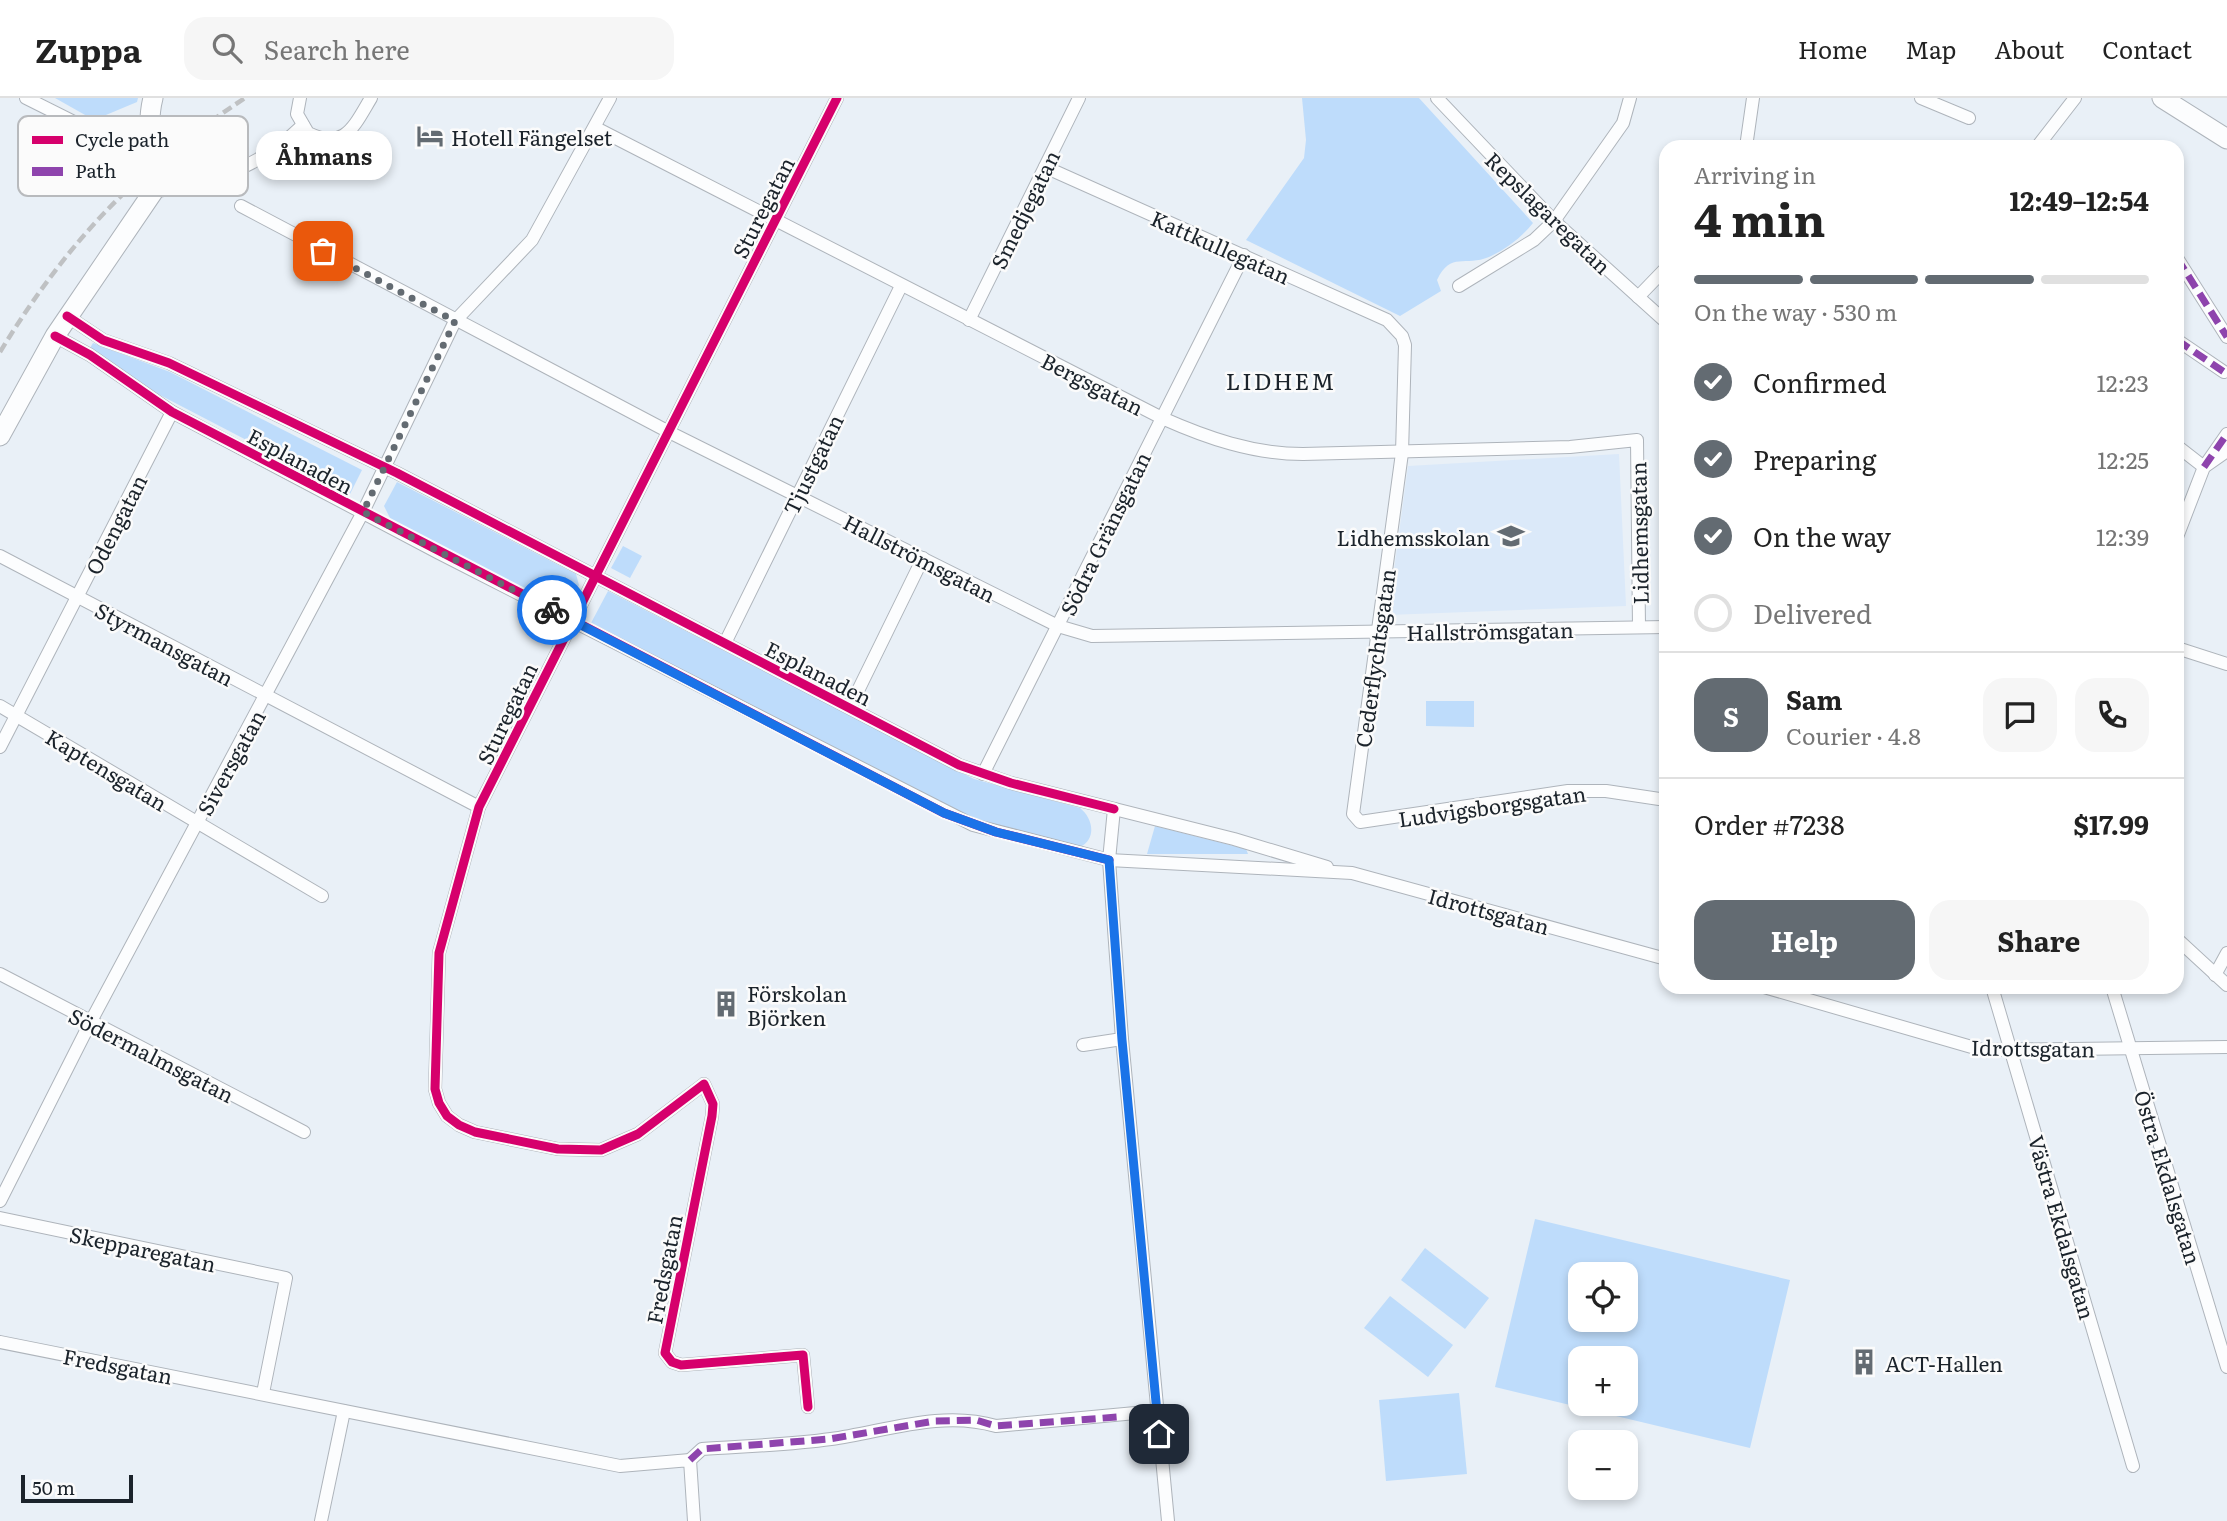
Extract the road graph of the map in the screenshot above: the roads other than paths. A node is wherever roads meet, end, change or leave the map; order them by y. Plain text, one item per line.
1 (26, 98) edge
2 (153, 98) edge
3 (300, 98) edge
4 (371, 98) edge
5 (610, 98) edge
6 (837, 98) edge
7 (1079, 98) edge
8 (1437, 98) edge
9 (1630, 98) edge
10 (1753, 98) edge
11 (1921, 98) edge
12 (2075, 98) edge
13 (2162, 98) edge
14 (61, 116) edge
15 (150, 116) edge
16 (1969, 118) dead end
17 (303, 125) junction
18 (596, 128) junction
19 (2227, 139) edge
20 (1747, 140) edge
21 (2042, 140) edge
22 (248, 166) edge
23 (1045, 167) junction
24 (150, 196) edge
25 (241, 206) dead end
26 (775, 220) junction
27 (1555, 221) junction
28 (1244, 255) junction
29 (2184, 269) edge
30 (1659, 275) edge
31 (901, 286) junction
32 (1459, 286) dead end
33 (1638, 297) junction
34 (67, 316) junction
35 (1659, 316) edge
36 (969, 320) junction
37 (455, 321) junction
38 (1396, 327) joint
39 (55, 336) junction
40 (2227, 337) edge
41 (2184, 345) edge
42 (2226, 372) edge
43 (172, 412) junction
44 (1162, 418) junction
45 (669, 432) junction
46 (2227, 434) edge
47 (0, 436) edge
48 (1637, 440) joint
49 (2184, 451) edge
50 (2227, 451) edge
51 (1402, 453) junction
52 (383, 467) junction
53 (2204, 467) junction
54 (797, 494) junction
55 (363, 512) junction
56 (2184, 519) edge
57 (0, 556) edge
58 (923, 558) junction
59 (595, 576) junction
60 (78, 597) junction
61 (573, 620) junction
62 (1058, 626) junction
63 (1659, 626) edge
64 (1639, 627) junction
65 (1376, 633) junction
66 (725, 643) junction
67 (2184, 650) edge
68 (2227, 664) edge
69 (266, 696) junction
70 (0, 706) edge
71 (850, 708) junction
72 (16, 715) junction
73 (0, 747) edge
74 (983, 774) junction
75 (1659, 799) edge
76 (479, 807) junction
77 (1114, 809) junction
78 (197, 822) junction
79 (1360, 822) joint
80 (1109, 860) junction
81 (1350, 873) junction
82 (322, 896) dead end
83 (2184, 946) edge
84 (2227, 953) edge
85 (1659, 957) edge
86 (0, 974) edge
87 (2215, 975) junction
88 (2227, 985) edge
89 (1788, 994) edge
90 (1814, 994) edge
91 (1994, 994) edge
92 (2114, 994) edge
93 (1813, 1001) junction
94 (90, 1023) junction
95 (1122, 1040) junction
96 (1083, 1045) dead end
97 (2227, 1047) edge
98 (2130, 1048) junction
99 (2011, 1051) junction
100 (704, 1084) joint
101 (304, 1132) dead end
102 (0, 1201) edge
103 (0, 1218) edge
104 (0, 1342) edge
105 (2227, 1367) edge
106 (263, 1393) junction
107 (808, 1407) dead end
108 (344, 1411) junction
109 (1157, 1411) junction
110 (690, 1460) junction
111 (2133, 1466) dead end
112 (321, 1521) edge
113 (694, 1521) edge
114 (1168, 1521) edge

1 - 14 street
2 - 15 street
3 - 17 street
4 - 17 street
5 - 18 street, Siversgatan
6 - 26 street, Sturegatan
7 - 23 street, Smedjegatan
8 - 27 street, Repslagaregatan
9 - 27 street
10 - 20 street
11 - 16 street
12 - 21 street
13 - 19 street
17 - 22 street
18 - 26 street, Bergsgatan
18 - 37 street, Siversgatan
23 - 28 street, Kattkullegatan
23 - 36 street, Smedjegatan
24 - 34 street
25 - 37 street, Hallströmsgatan
26 - 31 street, Bergsgatan
26 - 45 street, Sturegatan
27 - 32 street
27 - 33 street, Repslagaregatan
28 - 38 street, Kattkullegatan
28 - 44 street, Södra Gränsgatan
29 - 40 street
30 - 33 street
31 - 36 street, Bergsgatan
31 - 54 street, Tjustgatan
33 - 35 street, Repslagaregatan
34 - 39 street
34 - 52 street, Esplanaden
36 - 44 street, Bergsgatan
37 - 45 street, Hallströmsgatan
37 - 52 street, Siversgatan
38 - 51 street, Cederflychtsgatan
39 - 43 street, Esplanaden
39 - 47 street
41 - 42 street
43 - 55 street, Esplanaden
43 - 60 street, Odengatan
44 - 51 street, Bergsgatan
44 - 62 street, Södra Gränsgatan
45 - 54 street, Hallströmsgatan
45 - 59 street, Sturegatan
46 - 53 street
48 - 51 street, Bergsgatan
48 - 64 street, Lidhemsgatan
49 - 53 street
50 - 53 street
51 - 65 street, Cederflychtsgatan
52 - 55 street, Siversgatan
52 - 59 street, Esplanaden
53 - 56 street
54 - 58 street, Hallströmsgatan
54 - 66 street, Tjustgatan
55 - 61 street, Esplanaden
55 - 69 street, Siversgatan
57 - 60 street, Styrmansgatan
58 - 62 street, Hallströmsgatan
58 - 71 street
59 - 61 street, Sturegatan
59 - 66 street, Esplanaden
60 - 69 street, Styrmansgatan
60 - 72 street, Odengatan
61 - 76 street, Sturegatan
61 - 80 street, Esplanaden
62 - 65 street, Hallströmsgatan
62 - 74 street, Södra Gränsgatan
63 - 64 street, Hallströmsgatan
64 - 65 street, Hallströmsgatan
65 - 79 street, Cederflychtsgatan
66 - 71 street, Esplanaden
67 - 68 street
69 - 76 street, Styrmansgatan
69 - 78 street, Siversgatan
70 - 72 street, Kaptensgatan
71 - 74 street, Esplanaden
72 - 73 street, Odengatan
72 - 78 street, Kaptensgatan
74 - 77 street, Esplanaden
75 - 79 street, Ludvigsborgsgatan
76 - 100 street, Sturegatan
77 - 80 street
77 - 81 street, Esplanaden
78 - 82 street, Kaptensgatan
78 - 94 street, Siversgatan
80 - 81 street, Esplanaden
80 - 95 street
81 - 85 street, Idrottsgatan
83 - 87 street
84 - 87 street
86 - 94 street, Södermalmsgatan
87 - 88 street
89 - 93 street, Idrottsgatan
90 - 93 street
91 - 99 street, Västra Ekdalsgatan
92 - 98 street, Östra Ekdalsgatan
93 - 99 street, Idrottsgatan
94 - 101 street, Södermalmsgatan
94 - 102 street, Siversgatan
95 - 96 street
95 - 109 street
97 - 98 street, Idrottsgatan
98 - 99 street, Idrottsgatan
98 - 105 street, Östra Ekdalsgatan
99 - 111 street, Västra Ekdalsgatan
100 - 107 street, Fredsgatan
103 - 106 street, Skepparegatan
104 - 106 street, Fredsgatan
106 - 108 street, Fredsgatan
108 - 110 street, Fredsgatan
108 - 112 street
109 - 110 street, Fredsgatan
109 - 114 street
110 - 113 street

